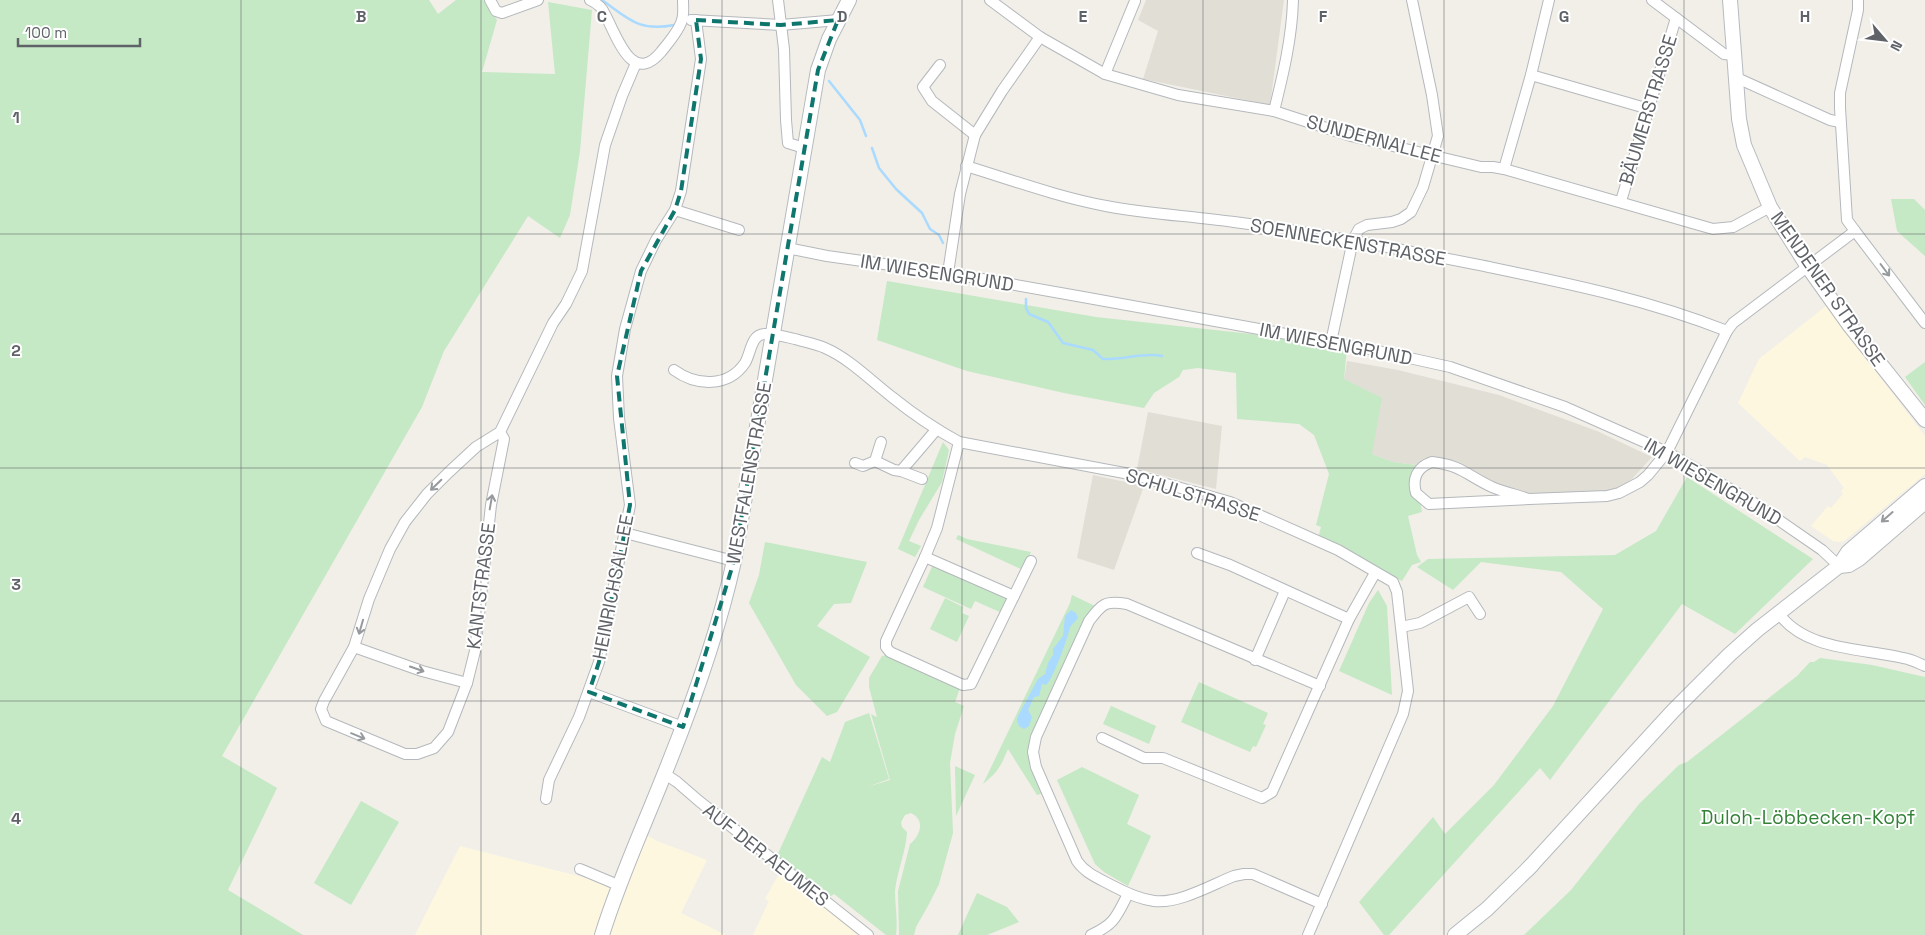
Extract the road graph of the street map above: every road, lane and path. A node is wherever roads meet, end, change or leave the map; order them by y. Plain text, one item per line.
1 (490, 0) edge
2 (538, 0) edge
3 (590, 0) edge
4 (683, 0) edge
5 (778, 0) edge
6 (849, 0) edge
7 (990, 0) edge
8 (1293, 0) edge
9 (1412, 0) edge
10 (1550, 0) edge
11 (1652, 0) edge
12 (1730, 0) edge
13 (1858, 0) edge
14 (1135, 1) edge
15 (1676, 18) junction
16 (682, 20) junction
17 (696, 20) junction
18 (838, 20) junction
19 (781, 25) junction
20 (1040, 37) junction
21 (1734, 55) junction
22 (636, 63) junction
23 (940, 65) dead end
24 (1105, 74) junction
25 (1531, 75) junction
26 (1737, 78) junction
27 (1649, 109) junction
28 (1274, 111) junction
29 (1840, 122) junction
30 (975, 135) junction
31 (804, 148) junction
32 (1432, 155) junction
33 (966, 166) junction
34 (1504, 169) junction
35 (1621, 202) junction
36 (1770, 207) junction
37 (675, 210) junction
38 (739, 230) dead end
39 (1855, 231) junction
40 (1353, 240) junction
41 (787, 248) junction
42 (1808, 268) junction
43 (948, 274) junction
44 (1925, 323) edge
45 (1727, 331) junction
46 (772, 335) junction
47 (1332, 342) junction
48 (674, 370) dead end
49 (1925, 420) edge
50 (936, 430) junction
51 (500, 432) junction
52 (882, 442) dead end
53 (959, 442) junction
54 (1667, 452) junction
55 (875, 461) junction
56 (855, 463) dead end
57 (901, 471) junction
58 (922, 479) dead end
59 (1925, 486) edge
60 (1529, 498) junction
61 (1925, 502) edge
62 (624, 533) junction
63 (1197, 553) dead end
64 (925, 557) junction
65 (734, 561) junction
66 (1030, 561) dead end
67 (1839, 566) junction
68 (1375, 573) junction
69 (1285, 591) junction
70 (1014, 596) junction
71 (1480, 614) dead end
72 (1779, 614) junction
73 (1349, 619) junction
74 (1401, 627) junction
75 (354, 648) junction
76 (1255, 660) junction
77 (1925, 666) edge
78 (467, 683) junction
79 (1320, 686) junction
80 (589, 692) junction
81 (683, 727) junction
82 (1102, 738) dead end
83 (664, 774) junction
84 (546, 798) dead end
85 (580, 869) dead end
86 (618, 885) junction
87 (1128, 894) junction
88 (1322, 904) junction
89 (602, 935) edge
90 (868, 935) edge
91 (1090, 935) edge
92 (1308, 935) edge
93 (1455, 935) edge

1 - 2 street
3 - 22 street
4 - 16 street
5 - 19 street
6 - 18 main road, WESTFALENSTRASSE
7 - 20 street, SUNDERNALLEE
8 - 28 street
9 - 32 street
10 - 25 street
11 - 15 street
12 - 21 main road, MENDENER STRASSE
13 - 29 street
14 - 24 street
15 - 21 street
15 - 27 street, BÄUMERSTRASSE
16 - 17 street
16 - 22 street
17 - 19 street
17 - 37 street, HEINRICHSALLEE
18 - 19 street
18 - 31 main road, WESTFALENSTRASSE
19 - 31 street
20 - 24 street, SUNDERNALLEE
20 - 30 street
21 - 26 main road, MENDENER STRASSE
22 - 51 street, KANTSTRASSE
23 - 30 street
24 - 28 street, SUNDERNALLEE
25 - 27 street
25 - 34 street
26 - 29 street
26 - 36 main road, MENDENER STRASSE
27 - 35 street, BÄUMERSTRASSE
28 - 32 street, SUNDERNALLEE
29 - 39 street
30 - 33 street
31 - 41 main road, WESTFALENSTRASSE
32 - 34 street, SUNDERNALLEE
32 - 40 street
33 - 40 street, SOENNECKENSTRASSE
33 - 43 street
34 - 35 street, SUNDERNALLEE
35 - 36 street, SUNDERNALLEE
36 - 42 main road, MENDENER STRASSE
37 - 38 street
37 - 62 street, HEINRICHSALLEE
39 - 42 street
39 -> 44 street
40 - 45 street, SOENNECKENSTRASSE
40 - 47 street
41 - 43 street, IM WIESENGRUND
41 - 46 main road, WESTFALENSTRASSE
42 - 45 street
42 - 49 main road, MENDENER STRASSE
43 - 47 street, IM WIESENGRUND
45 - 54 street
46 - 48 street
46 - 50 street, SCHULSTRASSE
46 - 65 main road, WESTFALENSTRASSE
47 - 54 street, IM WIESENGRUND
50 - 53 street, SCHULSTRASSE
50 - 57 street
51 -> 75 street
78 -> 51 street, KANTSTRASSE
52 - 55 street
53 - 64 street
53 - 68 street, SCHULSTRASSE
54 - 60 street
54 - 67 street, IM WIESENGRUND
55 - 56 street
55 - 57 street
57 - 58 street
59 -> 67 main road
60 - 60 street
61 - 67 main road
62 - 65 street
62 - 80 street, HEINRICHSALLEE
63 - 69 street
64 - 70 street
64 - 70 street
65 - 81 main road, WESTFALENSTRASSE
66 - 70 street
67 - 72 main road
68 - 73 street
68 - 74 street, SCHULSTRASSE
69 - 73 street
69 - 76 street
71 - 74 street
72 - 77 street
72 - 93 main road
73 - 79 street
74 - 88 street, SCHULSTRASSE
75 -> 78 street
75 -> 78 street, KANTSTRASSE
76 - 79 street
76 - 87 street
79 - 82 street
80 - 81 street
80 - 84 street, HEINRICHSALLEE
81 - 83 main road, WESTFALENSTRASSE
83 - 86 main road, WESTFALENSTRASSE
83 - 90 street, AUF DER AEUMES
85 - 86 street
86 - 89 main road, WESTFALENSTRASSE
87 - 88 street
87 - 91 street
88 - 92 street, SCHULSTRASSE

